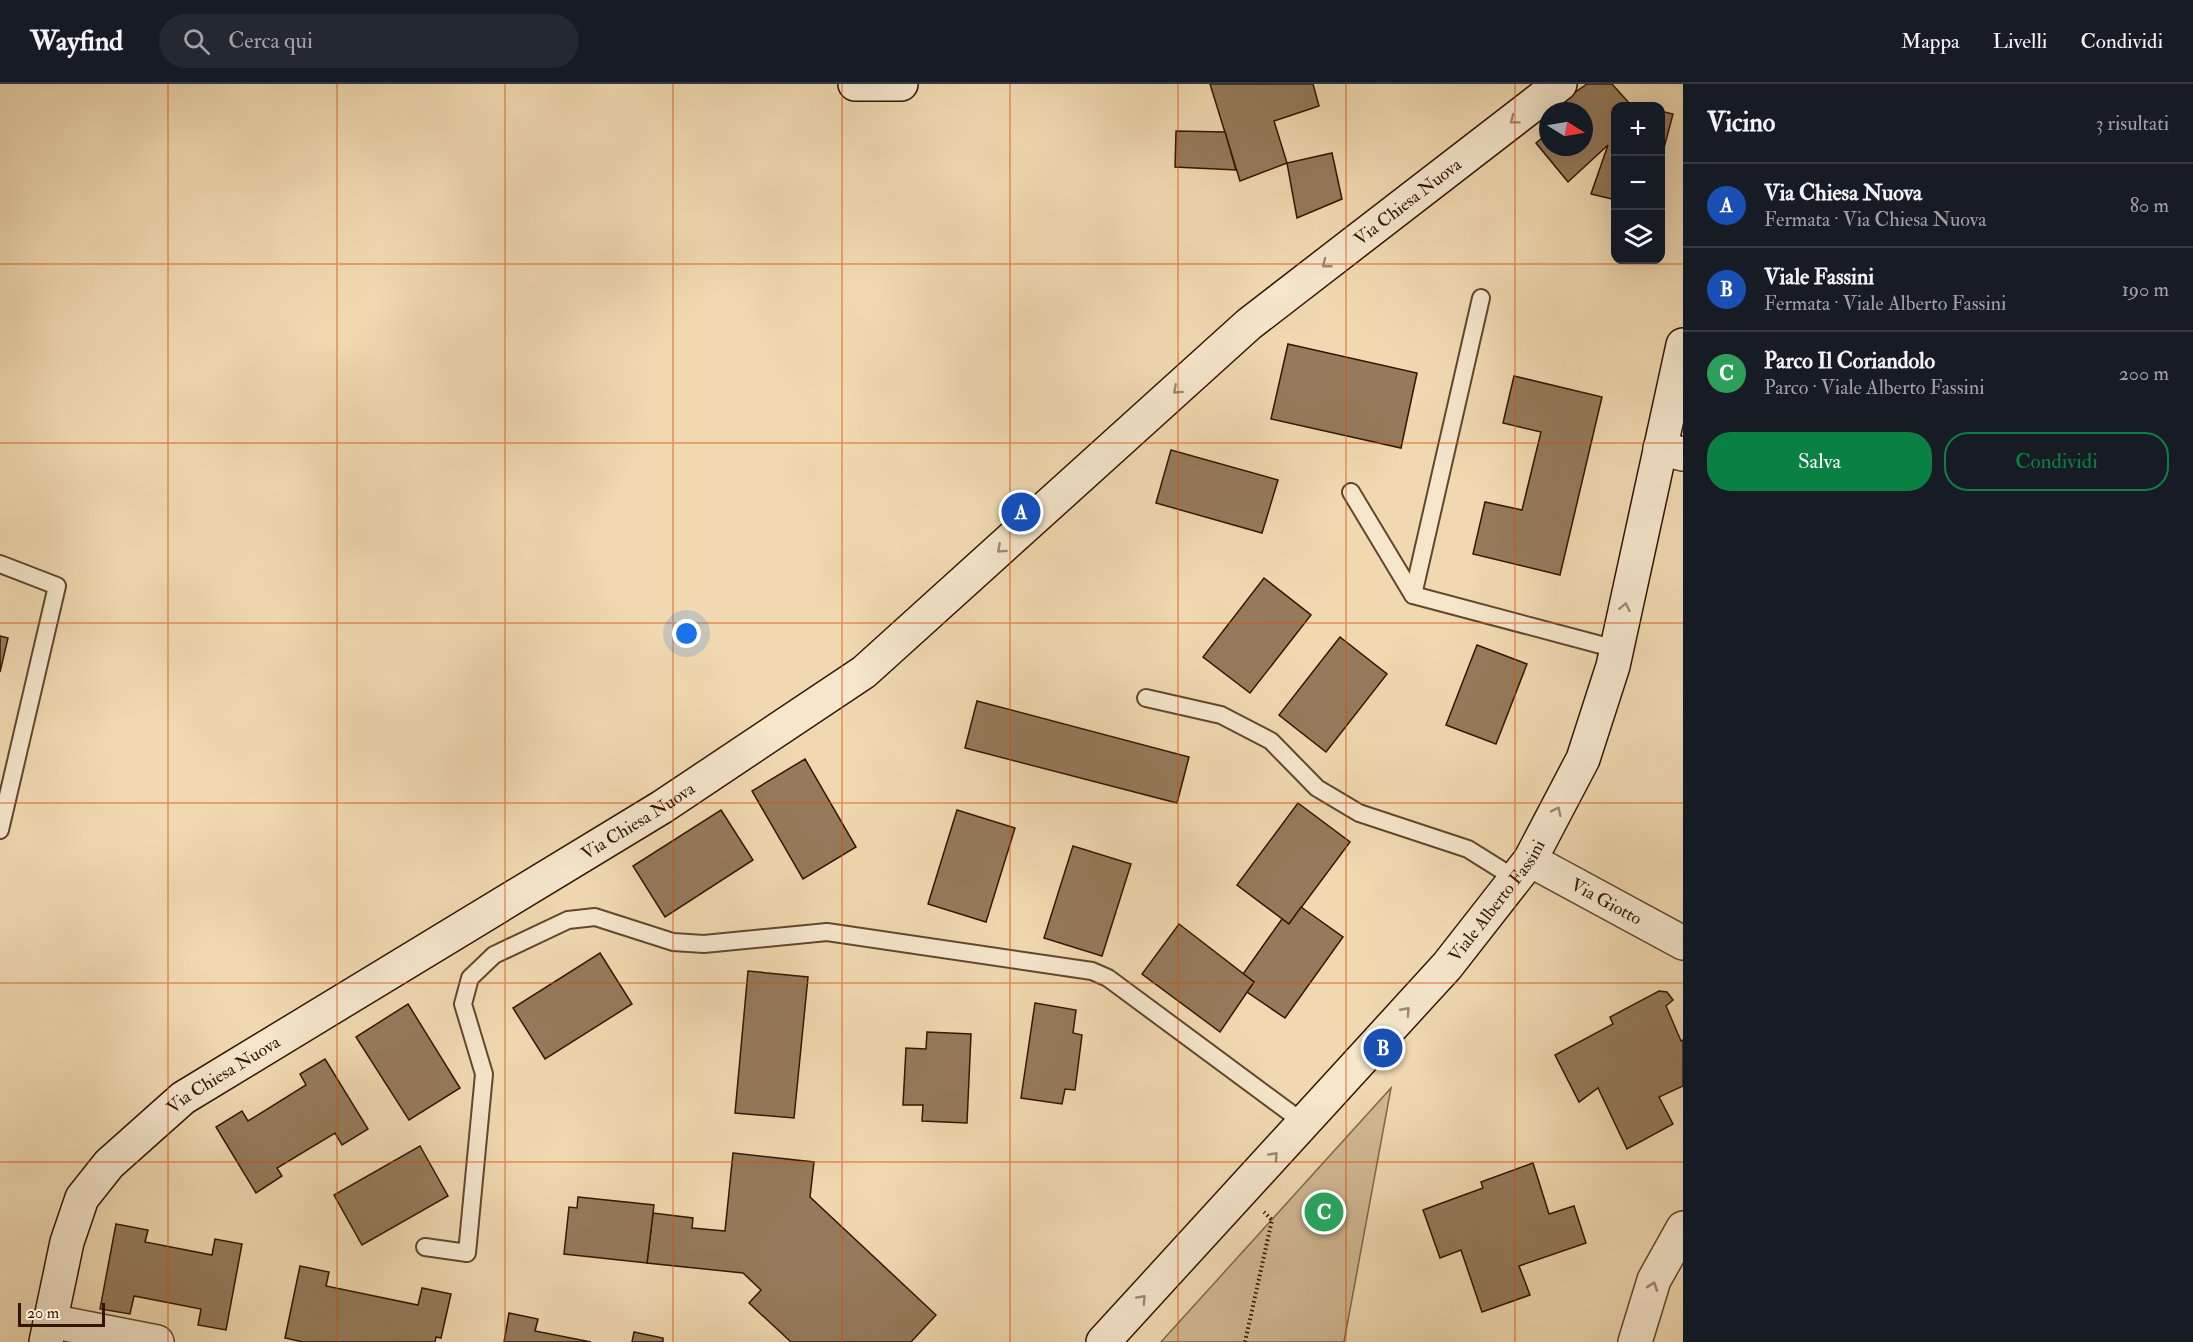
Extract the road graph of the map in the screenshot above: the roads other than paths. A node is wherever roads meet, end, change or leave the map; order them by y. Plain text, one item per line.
1 (855, 84) edge
2 (901, 84) edge
3 (1560, 84) edge
4 (1481, 298) dead end
5 (1683, 345) edge
6 (1671, 451) edge
7 (1351, 492) dead end
8 (0, 564) edge
9 (1413, 595) junction
10 (1616, 649) junction
11 (1146, 698) dead end
12 (0, 830) edge
13 (1523, 870) junction
14 (1683, 943) edge
15 (1304, 1123) junction
16 (1683, 1228) edge
17 (425, 1247) dead end
18 (48, 1336) edge
19 (116, 1339) edge
20 (157, 1342) edge
21 (1102, 1342) edge
22 (1635, 1342) edge

1 - 2 main road
3 -> 18 main road, Via Chiesa Nuova
4 - 9 lane
5 - 6 main road, Viale Alberto Fassini
10 -> 6 main road, Viale Alberto Fassini
7 - 9 lane
8 - 12 lane
9 - 10 lane
13 -> 10 main road, Viale Alberto Fassini
11 - 13 lane
13 - 14 main road, Via Giotto
15 -> 13 main road, Viale Alberto Fassini
15 - 17 lane
21 -> 15 main road, Viale Alberto Fassini
22 -> 16 main road
18 - 19 main road
19 - 20 main road

